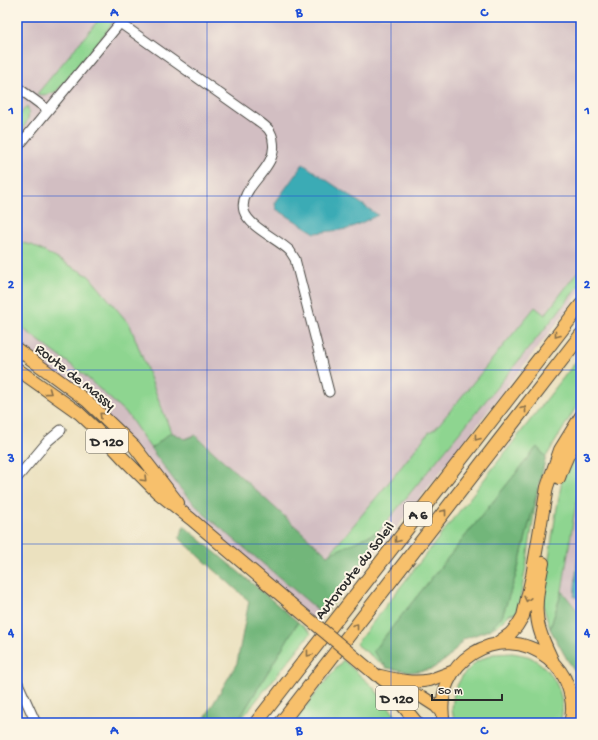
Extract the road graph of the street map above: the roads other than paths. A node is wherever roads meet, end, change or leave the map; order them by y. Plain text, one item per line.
1 (123, 20) edge
2 (17, 87) edge
3 (48, 110) junction
4 (17, 148) edge
5 (581, 305) edge
6 (581, 336) edge
7 (17, 349) edge
8 (17, 369) edge
9 (329, 392) dead end
10 (581, 416) edge
11 (61, 430) dead end
12 (581, 432) edge
13 (17, 478) edge
14 (191, 519) junction
15 (496, 644) junction
16 (553, 662) junction
17 (454, 671) junction
18 (376, 675) junction
19 (17, 681) edge
20 (576, 699) edge
21 (443, 718) edge
22 (36, 723) edge
23 (256, 723) edge
24 (281, 723) edge
25 (417, 723) edge
26 (570, 723) edge

1 - 3 street
1 - 9 street
2 - 3 street
3 - 4 street
5 -> 23 highway, Autoroute du Soleil / A 6
24 -> 6 highway, A 6
14 -> 7 main road, Route de Massy / D 120
8 -> 14 main road, Route de Massy / D 120
10 -> 15 main road
11 - 13 street
12 - 16 main road
14 - 18 main road, Route de Massy / D 120, bridge
15 - 16 main road
15 - 17 main road
16 - 20 main road
17 - 18 main road, Route de Massy / D 120
17 - 21 main road
18 - 21 main road, Route de Massy / D 120
18 - 25 main road, D 120
19 - 22 street
20 - 26 main road

